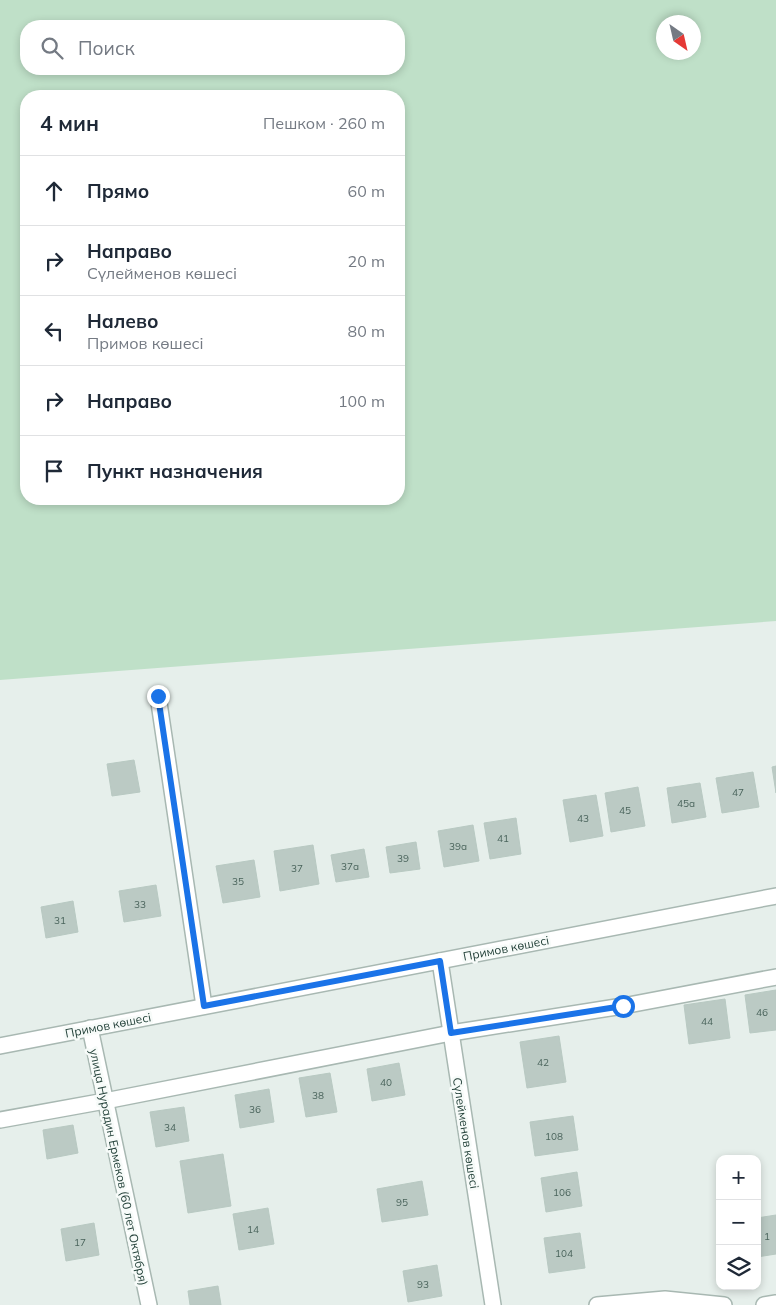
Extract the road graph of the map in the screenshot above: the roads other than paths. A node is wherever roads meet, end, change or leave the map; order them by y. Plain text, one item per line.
1 (158, 696) dead end
2 (776, 896) edge
3 (440, 961) junction
4 (776, 977) edge
5 (204, 1006) junction
6 (90, 1028) junction
7 (451, 1033) junction
8 (0, 1046) edge
9 (105, 1101) junction
10 (0, 1120) edge
11 (776, 1303) edge
12 (149, 1305) edge
13 (493, 1305) edge
14 (597, 1305) edge
15 (724, 1305) edge
16 (764, 1305) edge

1 - 5 street
2 - 3 street, Примов көшесі
3 - 5 street, Примов көшесі
3 - 7 street, Сүлейменов көшесі
4 - 7 street
5 - 6 street, Примов көшесі
6 - 8 street, Примов көшесі
6 - 9 street, улица Нурадин Ермеков (60 лет Октября)
7 - 9 street
7 - 13 street, Сүлейменов көшесі
9 - 10 street
9 - 12 street, улица Нурадин Ермеков (60 лет Октября)
11 - 16 street
14 - 15 street

